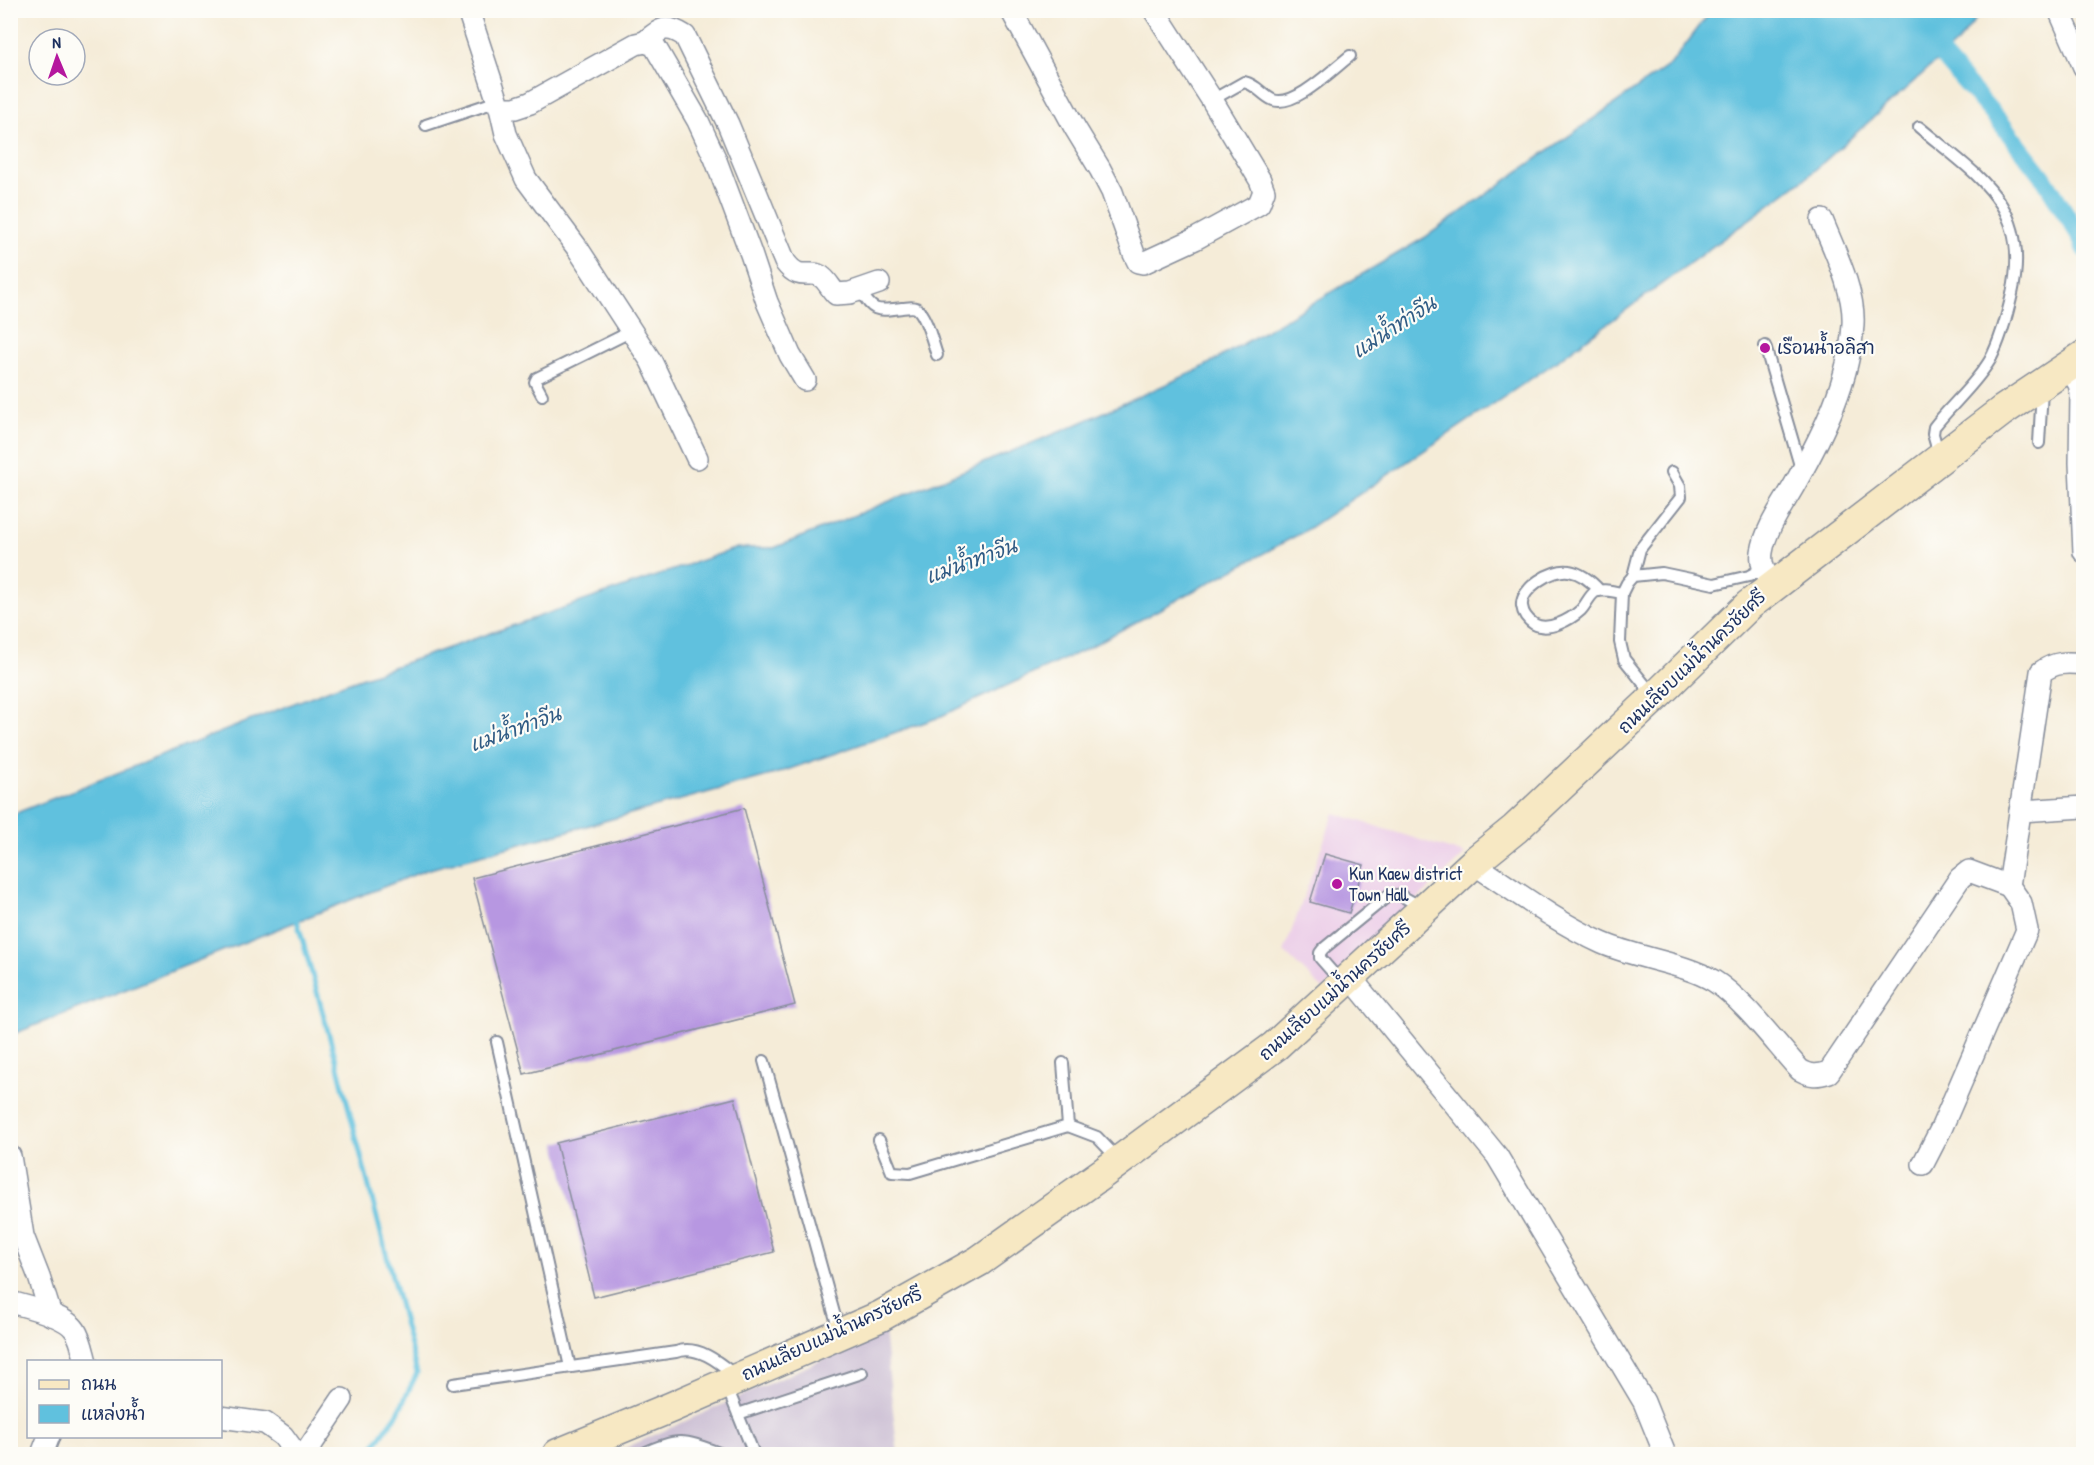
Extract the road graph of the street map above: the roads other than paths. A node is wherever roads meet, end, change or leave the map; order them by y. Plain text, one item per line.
1 (468, 10) edge
2 (1011, 10) edge
3 (1154, 10) edge
4 (2059, 10) edge
5 (645, 42) junction
6 (1350, 56) dead end
7 (2084, 67) edge
8 (1214, 99) junction
9 (499, 105) junction
10 (426, 125) dead end
11 (1918, 127) dead end
12 (1822, 220) dead end
13 (869, 286) joint
14 (632, 331) junction
15 (1765, 346) dead end
16 (937, 355) dead end
17 (2076, 361) edge
18 (805, 380) dead end
19 (2042, 384) junction
20 (542, 395) dead end
21 (2039, 443) dead end
22 (697, 458) dead end
23 (1940, 458) junction
24 (1672, 472) dead end
25 (1802, 473) junction
26 (2084, 552) edge
27 (1634, 576) junction
28 (1767, 577) junction
29 (1600, 591) junction
30 (1622, 593) junction
31 (2084, 664) edge
32 (1655, 697) junction
33 (2084, 807) edge
34 (2020, 811) junction
35 (1474, 864) junction
36 (2009, 886) junction
37 (1426, 909) junction
38 (1347, 981) junction
39 (496, 1042) dead end
40 (764, 1061) dead end
41 (1063, 1063) dead end
42 (1068, 1126) junction
43 (879, 1140) dead end
44 (10, 1156) edge
45 (1119, 1161) junction
46 (1923, 1164) dead end
47 (10, 1302) edge
48 (51, 1315) junction
49 (840, 1334) junction
50 (85, 1360) edge
51 (570, 1367) junction
52 (862, 1373) dead end
53 (732, 1381) junction
54 (453, 1384) dead end
55 (342, 1399) dead end
56 (738, 1414) junction
57 (222, 1417) edge
58 (49, 1438) edge
59 (42, 1455) edge
60 (296, 1455) edge
61 (304, 1455) edge
62 (558, 1455) edge
63 (642, 1455) edge
64 (722, 1455) edge
65 (754, 1455) edge
66 (1665, 1455) edge

1 - 9 street
2 - 8 street
3 - 8 street
4 - 7 street
5 - 9 street
5 - 13 street
5 - 18 street
6 - 8 lane
9 - 10 lane
9 - 14 street
11 - 23 lane
12 - 25 street
13 - 16 lane
14 - 20 lane
14 - 22 street
15 - 25 lane
17 - 19 main road, ถนนเลียบแม่น้ำนครชัยศรี
17 - 26 street
19 - 21 lane
19 - 23 main road, ถนนเลียบแม่น้ำนครชัยศรี
23 - 28 main road, ถนนเลียบแม่น้ำนครชัยศรี
24 - 27 lane
25 - 28 street
27 - 28 lane
27 - 30 lane
28 - 32 main road, ถนนเลียบแม่น้ำนครชัยศรี
29 - 29 lane
29 - 30 lane
30 - 32 lane
31 - 34 street
32 - 35 main road, ถนนเลียบแม่น้ำนครชัยศรี
33 - 34 street
34 - 36 street
35 - 36 street
35 - 37 main road, ถนนเลียบแม่น้ำนครชัยศรี
36 - 46 street
37 - 38 main road, ถนนเลียบแม่น้ำนครชัยศรี
37 - 38 lane
38 - 45 main road, ถนนเลียบแม่น้ำนครชัยศรี
38 - 66 street
39 - 51 lane
40 - 49 lane
41 - 42 lane
42 - 43 lane
42 - 45 lane
44 - 48 street
45 - 49 main road, ถนนเลียบแม่น้ำนครชัยศรี
47 - 48 street
48 - 50 street
49 - 53 main road, ถนนเลียบแม่น้ำนครชัยศรี
51 - 53 lane
51 - 54 lane
52 - 56 lane
53 - 56 lane
53 - 62 main road, ถนนเลียบแม่น้ำนครชัยศรี
55 - 61 street
56 - 65 lane
57 - 60 street
58 - 59 street
63 - 64 lane

